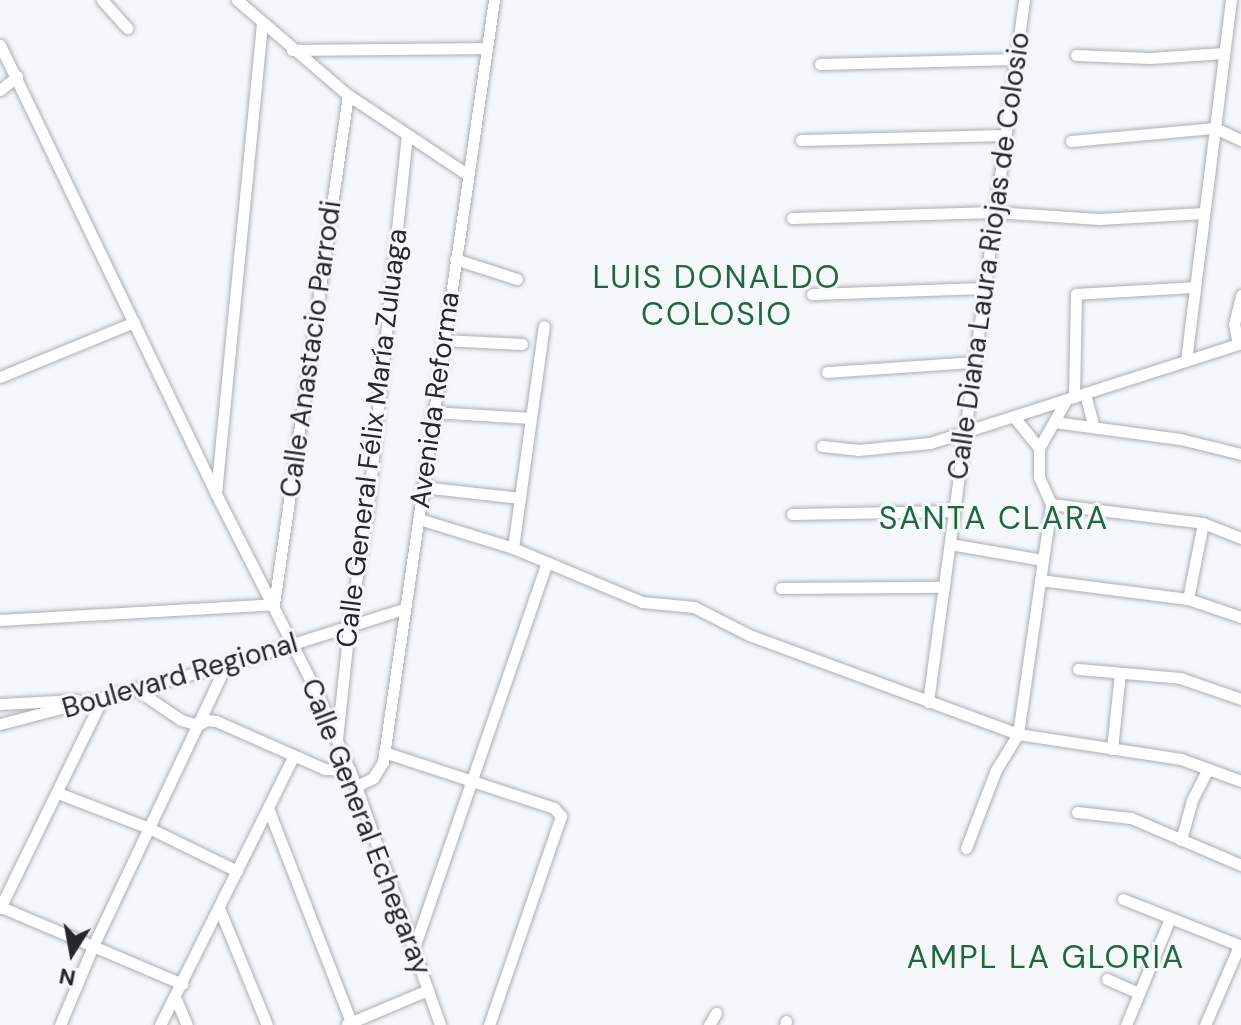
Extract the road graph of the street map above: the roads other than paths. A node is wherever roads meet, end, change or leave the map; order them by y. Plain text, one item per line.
1 (102, 0) edge
2 (237, 0) edge
3 (494, 0) edge
4 (1024, 0) edge
5 (1231, 0) edge
6 (262, 24) junction
7 (127, 28) dead end
8 (0, 45) edge
9 (487, 48) junction
10 (292, 50) junction
11 (1224, 53) junction
12 (1076, 55) dead end
13 (1015, 59) junction
14 (820, 64) dead end
15 (17, 76) junction
16 (0, 90) edge
17 (348, 95) junction
18 (1215, 128) junction
19 (1005, 135) junction
20 (407, 136) junction
21 (801, 140) dead end
22 (1241, 140) edge
23 (1071, 141) dead end
24 (468, 175) junction
25 (994, 212) junction
26 (1204, 213) junction
27 (792, 218) dead end
28 (455, 259) junction
29 (517, 279) dead end
30 (1195, 287) junction
31 (984, 288) junction
32 (812, 294) dead end
33 (1241, 295) edge
34 (134, 322) junction
35 (544, 326) dead end
36 (443, 340) junction
37 (1240, 343) edge
38 (522, 344) dead end
39 (1186, 361) junction
40 (974, 362) junction
41 (827, 372) dead end
42 (0, 377) edge
43 (1075, 397) junction
44 (432, 412) junction
45 (1014, 417) junction
46 (531, 418) junction
47 (1054, 422) junction
48 (1094, 427) junction
49 (964, 433) junction
50 (822, 446) dead end
51 (1039, 448) junction
52 (1241, 454) edge
53 (422, 487) junction
54 (216, 494) junction
55 (520, 498) junction
56 (1051, 504) junction
57 (954, 511) junction
58 (792, 514) dead end
59 (419, 519) junction
60 (1203, 523) junction
61 (1241, 538) edge
62 (950, 544) junction
63 (513, 548) junction
64 (1043, 560) junction
65 (547, 562) junction
66 (1040, 580) junction
67 (944, 587) junction
68 (781, 588) dead end
69 (1188, 599) junction
70 (274, 604) junction
71 (404, 609) junction
72 (1241, 617) edge
73 (0, 620) edge
74 (349, 627) junction
75 (295, 644) junction
76 (226, 665) junction
77 (1078, 669) dead end
78 (1120, 673) junction
79 (137, 690) junction
80 (104, 699) junction
81 (1241, 699) edge
82 (928, 702) junction
83 (0, 704) edge
84 (0, 724) edge
85 (198, 725) junction
86 (1018, 734) junction
87 (337, 740) junction
88 (1112, 749) junction
89 (384, 752) junction
90 (294, 755) junction
91 (1208, 769) junction
92 (350, 770) junction
93 (472, 781) junction
94 (1241, 781) edge
95 (356, 786) junction
96 (58, 793) junction
97 (268, 808) junction
98 (1077, 812) dead end
99 (149, 828) junction
100 (1181, 840) junction
101 (966, 848) dead end
102 (1241, 865) edge
103 (237, 871) junction
104 (1123, 899) dead end
105 (0, 907) edge
106 (219, 908) junction
107 (1170, 918) junction
108 (93, 946) junction
109 (1240, 946) edge
110 (413, 951) junction
111 (1107, 979) dead end
112 (182, 984) junction
113 (428, 990) junction
114 (1139, 993) junction
115 (175, 997) junction
116 (716, 1013) dead end
117 (439, 1023) edge
118 (349, 1024) edge
119 (60, 1025) edge
120 (160, 1025) edge
121 (187, 1025) edge
122 (267, 1025) edge
123 (453, 1025) edge
124 (489, 1025) edge
125 (709, 1025) edge
126 (1126, 1025) edge
127 (1205, 1025) edge

1 - 7 street
2 - 6 street
3 - 9 street, Avenida Reforma
4 - 13 street, Calle Diana Laura Riojas de Colosio
5 - 11 street
6 - 10 street
6 - 54 street
8 - 15 street, Calle General Echegaray
9 - 10 street
9 - 24 street, Avenida Reforma
10 - 17 street
11 - 12 street
11 - 18 street
13 - 14 street
13 - 19 street, Calle Diana Laura Riojas de Colosio
15 - 16 street
15 - 34 street, Calle General Echegaray
17 - 20 street
17 - 70 street, Calle Anastacio Parrodi
18 - 22 street
18 - 23 street
18 - 26 street
19 - 21 street
19 - 25 street, Calle Diana Laura Riojas de Colosio
20 - 24 street
20 - 74 street, Calle General Félix María Zuluaga
24 - 28 street, Avenida Reforma
25 - 26 street
25 - 27 street
25 - 31 street, Calle Diana Laura Riojas de Colosio
26 - 30 street
28 - 29 street
28 - 36 street, Avenida Reforma
30 - 39 street
30 - 43 street
31 - 32 street
31 - 40 street, Calle Diana Laura Riojas de Colosio
33 - 37 street
34 - 42 street
34 - 54 street, Calle General Echegaray
35 - 46 street
36 - 38 street
36 - 44 street, Avenida Reforma
37 - 39 street
39 - 43 street
40 - 41 street
40 - 49 street, Calle Diana Laura Riojas de Colosio
43 - 45 street
43 - 47 street
43 - 48 street
44 - 46 street
44 - 53 street, Avenida Reforma
45 - 49 street
45 - 51 street
46 - 55 street
47 - 48 street
47 - 51 street
48 - 52 street
49 - 50 street
49 - 57 street, Calle Diana Laura Riojas de Colosio
51 - 56 street
53 - 55 street
53 - 59 street, Avenida Reforma
54 - 70 street, Calle General Echegaray
55 - 63 street
56 - 60 street
56 - 64 street
57 - 58 street
57 - 62 street, Calle Diana Laura Riojas de Colosio
59 - 63 street
59 - 71 street, Avenida Reforma
60 - 61 street
60 - 69 street
62 - 64 street
62 - 67 street, Calle Diana Laura Riojas de Colosio
63 - 65 street
64 - 66 street
65 - 82 street
65 - 93 street
66 - 69 street
66 - 86 street
67 - 68 street
67 - 82 street, Calle Diana Laura Riojas de Colosio
69 - 72 street
70 - 73 street
70 - 75 street, Calle General Echegaray
71 - 74 street, Boulevard Regional
71 - 89 street, Avenida Reforma
74 - 75 street, Boulevard Regional
74 - 87 street, Calle General Félix María Zuluaga
75 - 76 street, Boulevard Regional
75 - 87 street, Calle General Echegaray
76 - 79 street, Boulevard Regional
76 - 85 street
77 - 78 street
78 - 81 street
78 - 88 street
79 - 80 street, Boulevard Regional
79 - 85 street
80 - 83 street
80 - 84 street, Boulevard Regional
80 - 96 street
82 - 86 street
85 - 90 street
85 - 99 street
86 - 88 street
86 - 101 street
87 - 92 street, Calle General Echegaray
88 - 91 street
89 - 93 street
89 - 95 street, Avenida Reforma
90 - 92 street
90 - 97 street
91 - 94 street
91 - 100 street
92 - 95 street, Calle General Echegaray
93 - 110 street
93 - 124 street
95 - 110 street, Calle General Echegaray
96 - 99 street
96 - 105 street
97 - 103 street
97 - 118 street
98 - 100 street
99 - 103 street
99 - 108 street
100 - 102 street
103 - 106 street
104 - 107 street
105 - 108 street
106 - 112 street
106 - 122 street
107 - 109 street
107 - 114 street
108 - 112 street
108 - 119 street
109 - 127 street
110 - 113 street, Calle General Echegaray
111 - 114 street
112 - 115 street
113 - 117 street, Calle General Echegaray
113 - 118 street
114 - 126 street
115 - 120 street
115 - 121 street
116 - 125 street
117 - 123 street

